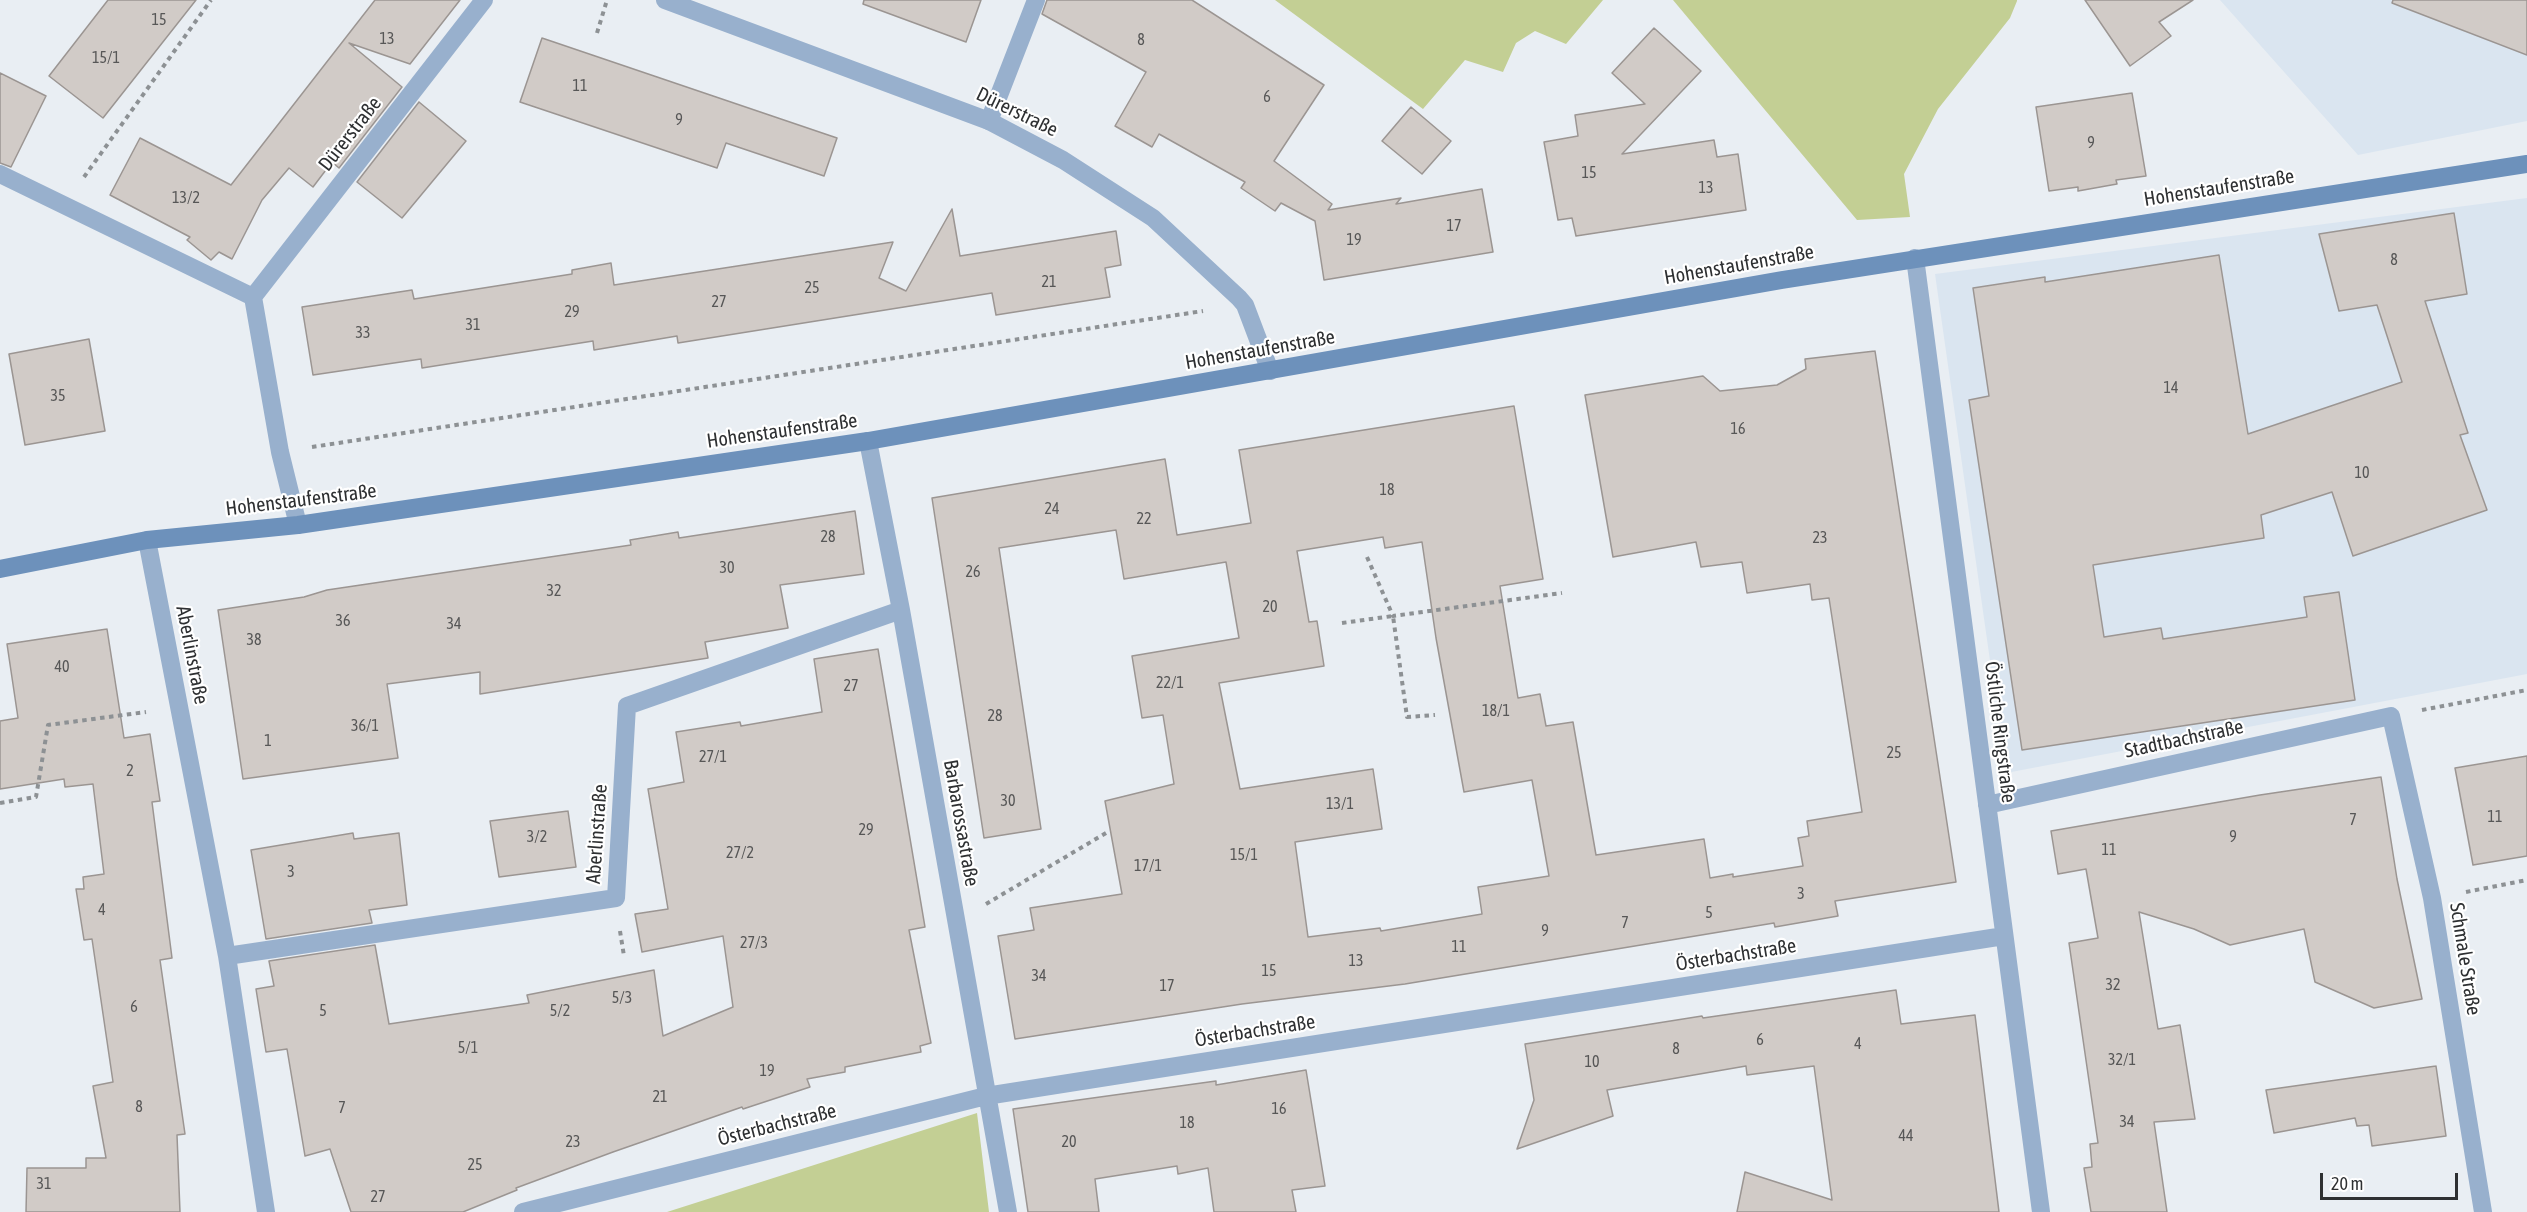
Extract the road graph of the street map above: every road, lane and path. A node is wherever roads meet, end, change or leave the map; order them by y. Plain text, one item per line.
1 (211, 0) edge
2 (484, 0) edge
3 (607, 0) edge
4 (666, 0) edge
5 (1036, 0) edge
6 (597, 33) dead end
7 (989, 121) junction
8 (2527, 164) edge
9 (0, 174) edge
10 (63, 206) junction
11 (1916, 258) junction
12 (252, 297) junction
13 (1245, 305) junction
14 (1270, 371) junction
15 (868, 441) junction
16 (280, 452) junction
17 (298, 525) junction
18 (147, 540) junction
19 (1366, 557) dead end
20 (0, 569) edge
21 (1562, 593) dead end
22 (901, 610) junction
23 (1393, 616) junction
24 (1342, 623) dead end
25 (2527, 690) edge
26 (180, 707) junction
27 (1435, 715) dead end
28 (2391, 716) junction
29 (0, 803) edge
30 (1987, 805) junction
31 (1106, 833) dead end
32 (2527, 880) edge
33 (2433, 898) junction
34 (956, 922) junction
35 (2004, 936) junction
36 (227, 956) junction
37 (986, 1096) junction
38 (266, 1212) edge
39 (523, 1212) edge
40 (1008, 1212) edge
41 (2041, 1212) edge
42 (2484, 1212) edge

1 - 10 path
2 - 12 street, Dürerstraße
3 - 6 path
4 - 7 street, Dürerstraße
5 - 7 street
7 - 13 street, Dürerstraße
8 - 11 main road, Hohenstaufenstraße
9 - 10 street
10 - 12 street
11 - 14 main road, Hohenstaufenstraße
11 - 30 street, Östliche Ringstraße
12 - 16 street
13 - 14 street, Dürerstraße
13 - 16 path
14 - 15 main road, Hohenstaufenstraße
15 - 17 main road, Hohenstaufenstraße
15 - 22 street, Barbarossastraße
16 - 17 street
17 - 18 main road, Hohenstaufenstraße
18 - 20 main road, Hohenstaufenstraße
18 - 26 street, Aberlinstraße
19 - 23 path
21 - 23 path
22 - 34 street, Barbarossastraße
22 - 36 street, Aberlinstraße
23 - 24 path
23 - 27 path
25 - 28 path
26 - 29 path
26 - 36 street, Aberlinstraße
28 - 30 street, Stadtbachstraße
28 - 33 street, Schmale Straße
30 - 35 street, Östliche Ringstraße
31 - 34 path
32 - 33 path
33 - 42 street, Schmale Straße
34 - 37 street, Barbarossastraße
35 - 37 street, Österbachstraße
35 - 41 street, Östliche Ringstraße
36 - 38 street, Aberlinstraße
37 - 39 street, Österbachstraße
37 - 40 street, Barbarossastraße

